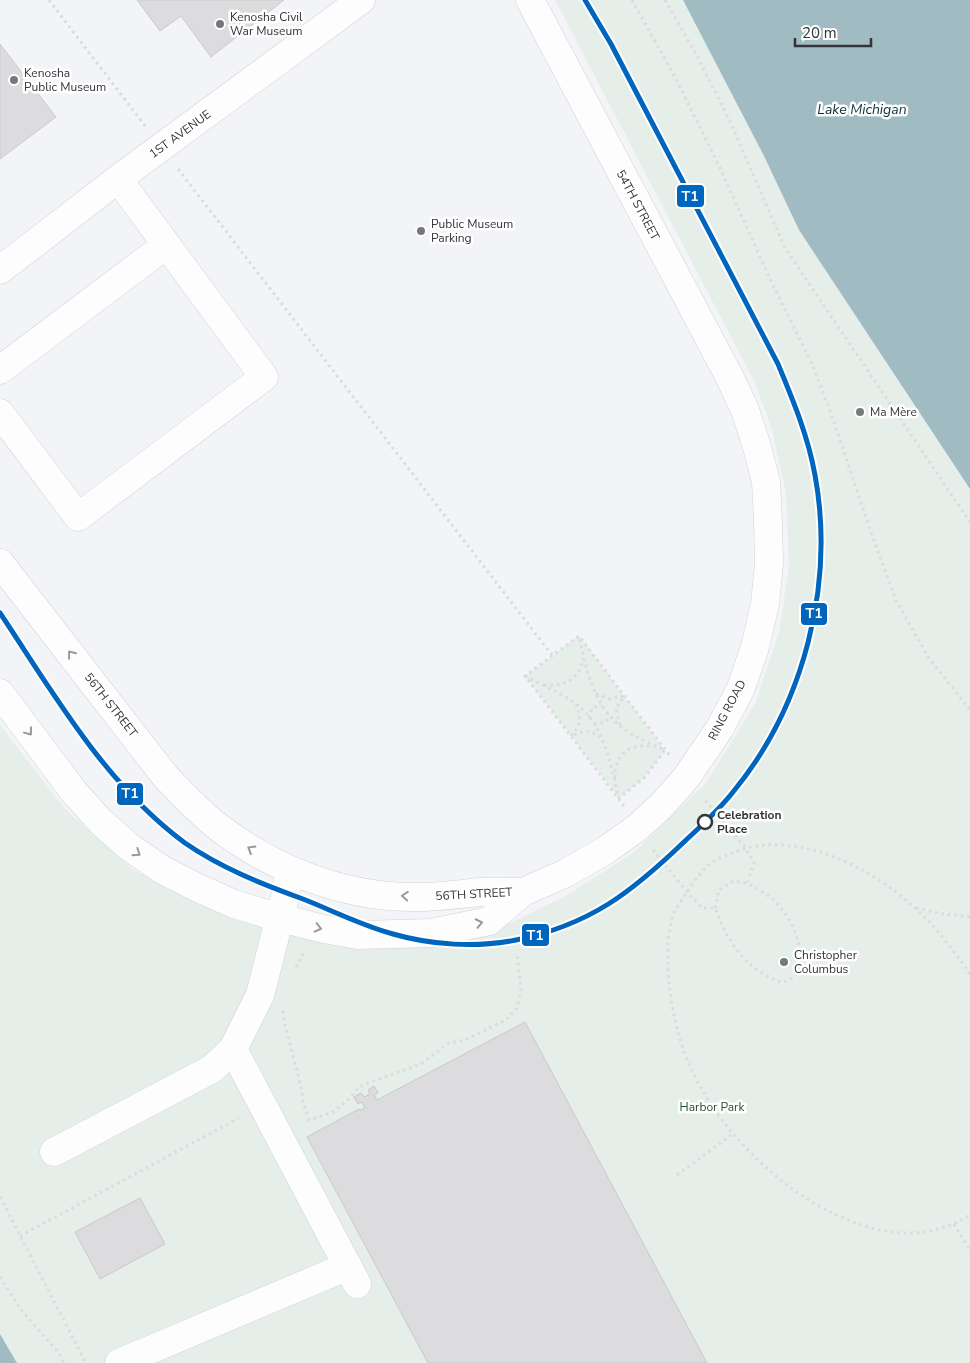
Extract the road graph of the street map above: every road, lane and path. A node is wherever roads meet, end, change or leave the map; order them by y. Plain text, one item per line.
1 (49, 0) edge
2 (361, 0) edge
3 (530, 0) edge
4 (632, 0) edge
5 (664, 0) edge
6 (148, 130) dead end
7 (178, 169) dead end
8 (118, 179) junction
9 (166, 245) junction
10 (0, 270) edge
11 (0, 370) edge
12 (745, 410) joint
13 (0, 413) edge
14 (970, 522) edge
15 (0, 563) edge
16 (579, 636) junction
17 (583, 653) junction
18 (552, 655) junction
19 (525, 676) junction
20 (541, 684) junction
21 (594, 692) junction
22 (0, 693) edge
23 (624, 696) junction
24 (575, 703) junction
25 (602, 706) junction
26 (970, 710) edge
27 (608, 714) junction
28 (590, 718) junction
29 (593, 724) junction
30 (622, 728) junction
31 (571, 736) junction
32 (604, 740) junction
33 (657, 746) junction
34 (665, 750) junction
35 (670, 757) dead end
36 (615, 783) junction
37 (618, 798) junction
38 (703, 798) dead end
39 (624, 806) dead end
40 (745, 848) junction
41 (653, 850) dead end
42 (289, 870) junction
43 (747, 883) junction
44 (523, 892) junction
45 (686, 892) junction
46 (715, 908) junction
47 (916, 908) junction
48 (970, 917) edge
49 (280, 918) junction
50 (307, 948) dead end
51 (517, 953) dead end
52 (295, 969) dead end
53 (970, 974) edge
54 (283, 1005) dead end
55 (233, 1049) junction
56 (264, 1105) junction
57 (733, 1134) junction
58 (54, 1152) dead end
59 (677, 1175) dead end
60 (0, 1197) edge
61 (970, 1215) edge
62 (954, 1224) junction
63 (20, 1236) junction
64 (970, 1251) edge
65 (0, 1277) edge
66 (64, 1363) edge
67 (86, 1363) edge
68 (118, 1363) edge

1 - 6 path
2 - 8 street, 1ST AVENUE
3 - 12 street, 54TH STREET
4 - 26 path
5 - 14 path
7 - 18 path
8 - 9 street
8 - 10 street, 1ST AVENUE
9 - 11 street
9 - 13 street
12 - 44 street, RING ROAD
42 -> 15 street, 56TH STREET
16 - 17 path
16 - 18 path
16 - 23 path
17 - 20 path
17 - 21 path
18 - 19 path
19 - 20 path
19 - 31 path
20 - 24 path
21 - 23 path
21 - 25 path
22 -> 49 street, 56TH STREET
23 - 30 path
23 - 34 path
24 - 28 path
24 - 31 path
25 - 27 path
25 - 28 path
27 - 29 path
27 - 30 path
28 - 29 path
29 - 32 path
30 - 33 path
31 - 32 path
31 - 37 path
32 - 36 path
33 - 34 path
33 - 36 path
34 - 35 path
34 - 37 path
36 - 37 path
37 - 39 path
38 - 40 path
40 - 43 path
40 - 45 path
40 - 47 path
41 - 45 path
44 -> 42 street, 56TH STREET
42 - 49 street
43 - 46 path
43 - 46 path
49 -> 44 street, 56TH STREET
45 - 46 path
45 - 57 path
47 - 48 path
47 - 53 path
49 - 55 street
50 - 52 path
51 - 54 path
55 - 56 street
55 - 58 street
56 - 63 path
56 - 68 street
57 - 59 path
57 - 62 path
60 - 63 path
61 - 62 path
62 - 64 path
63 - 67 path
65 - 66 path

